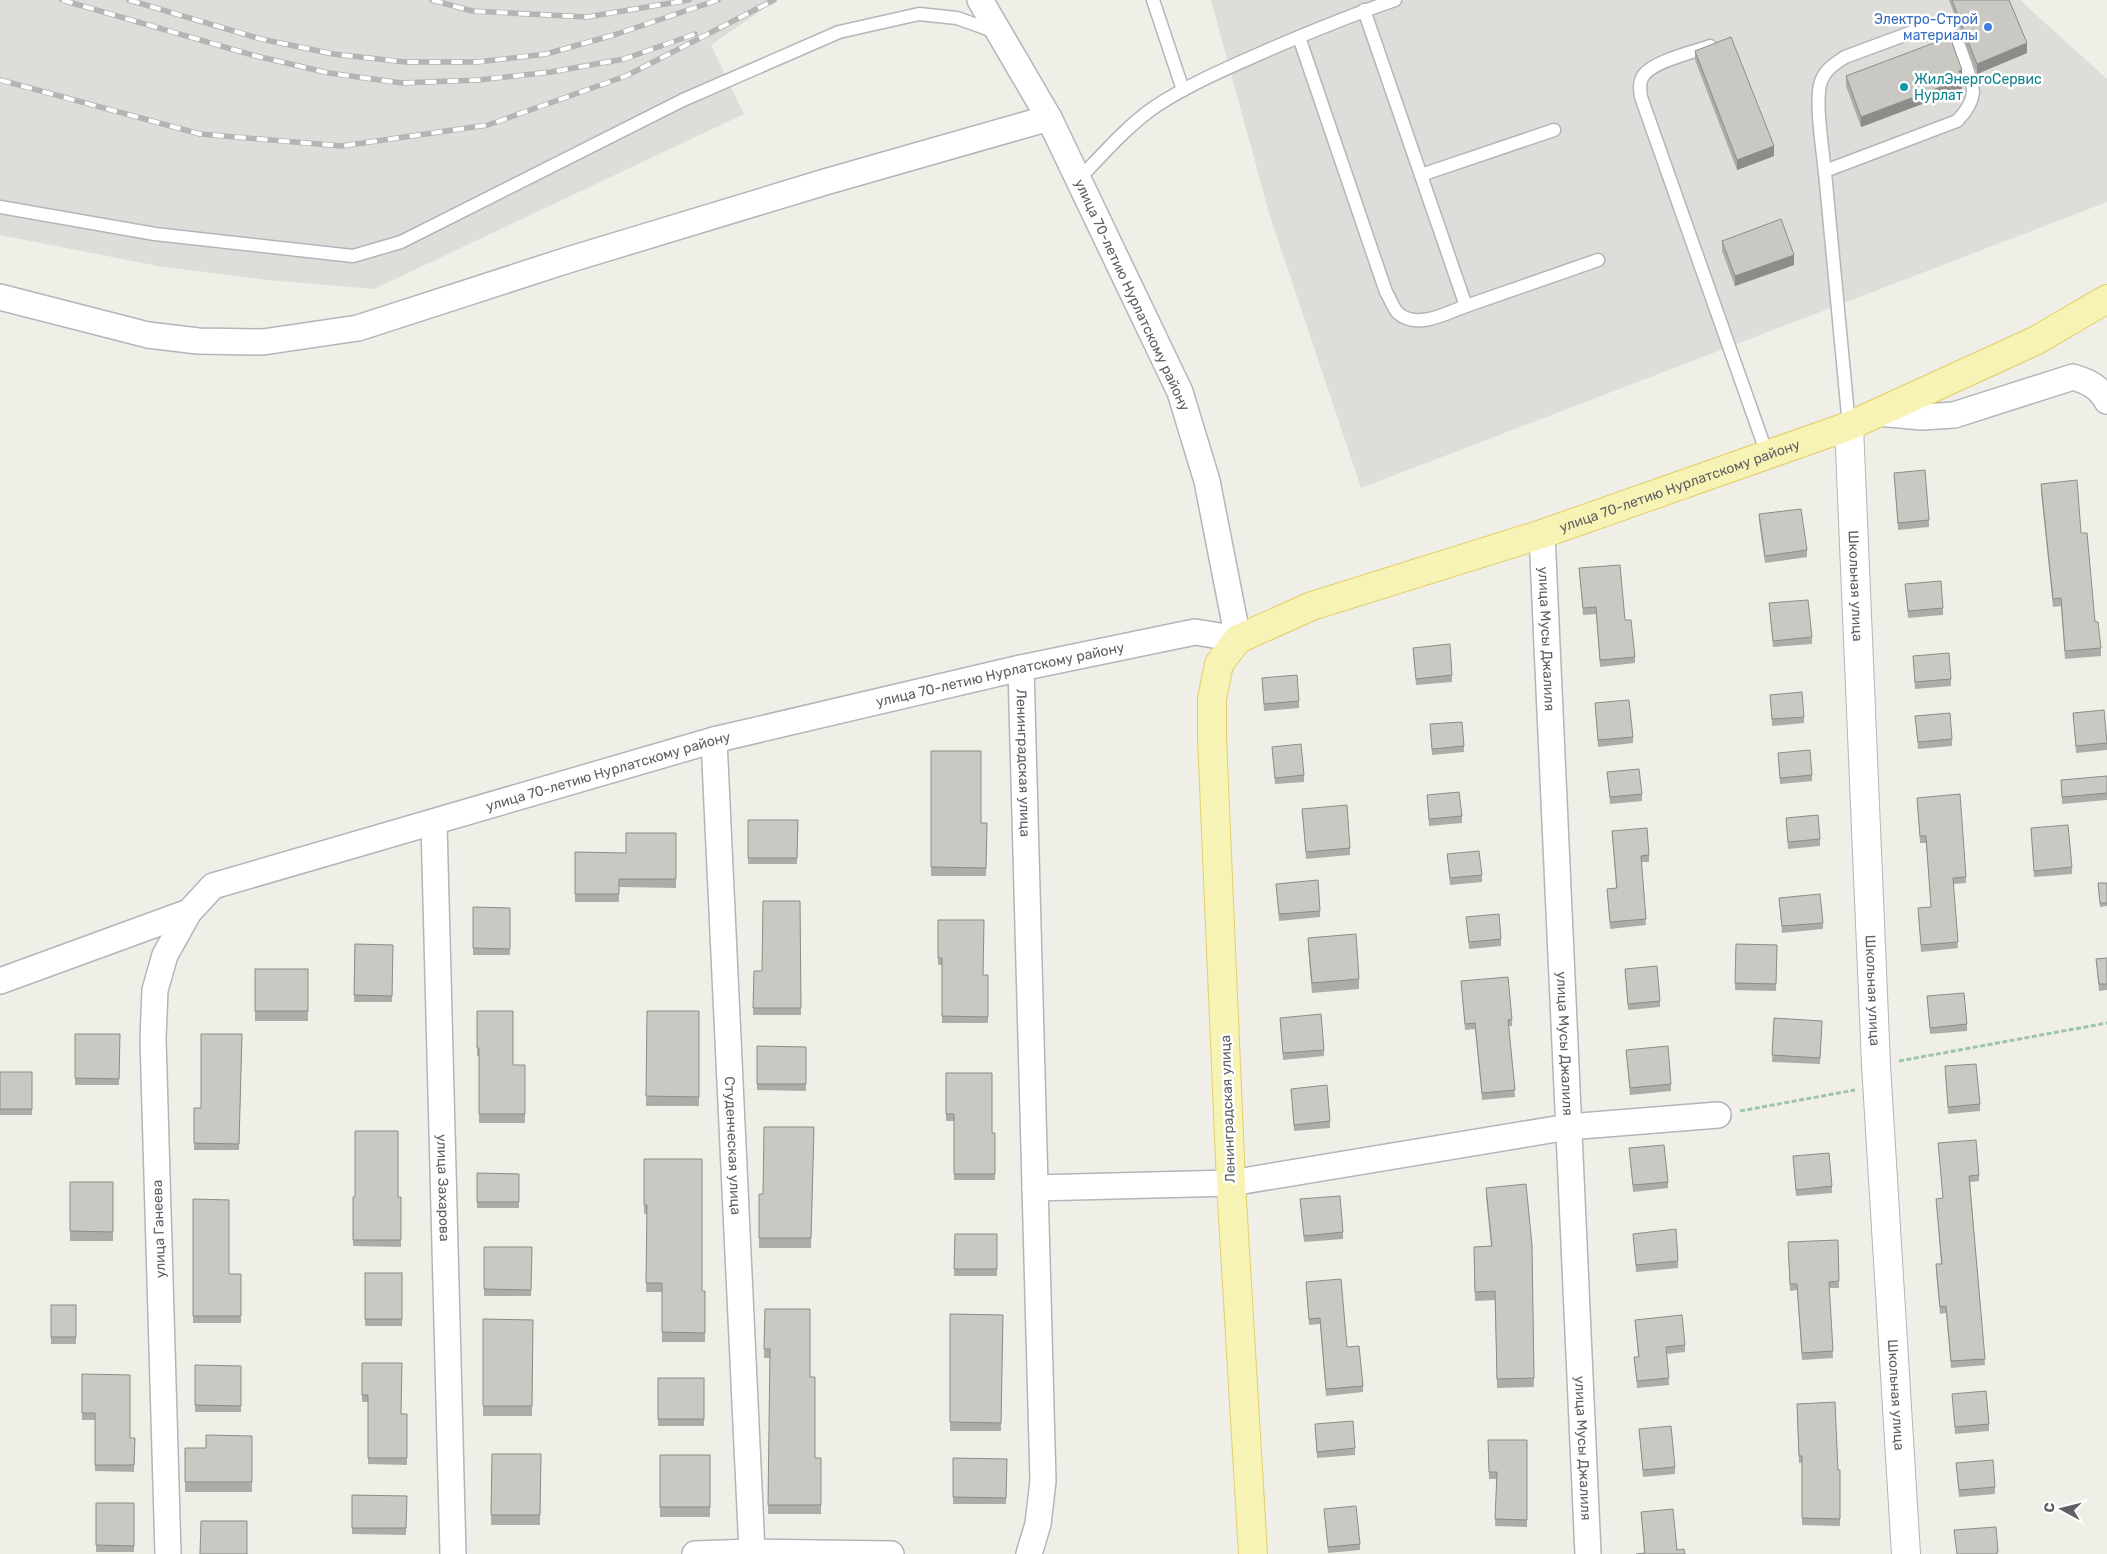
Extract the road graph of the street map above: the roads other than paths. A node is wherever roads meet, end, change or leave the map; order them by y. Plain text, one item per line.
1 (980, 0) edge
2 (1153, 0) edge
3 (1395, 0) edge
4 (1364, 10) junction
5 (1000, 34) junction
6 (1299, 37) junction
7 (1725, 41) edge
8 (1183, 90) junction
9 (1050, 118) junction
10 (1554, 130) dead end
11 (1825, 171) junction
12 (1421, 176) junction
13 (1079, 179) junction
14 (0, 208) edge
15 (1598, 260) dead end
16 (0, 298) edge
17 (2107, 299) edge
18 (1466, 306) junction
19 (2107, 401) edge
20 (1878, 413) junction
21 (1849, 426) junction
22 (1767, 454) junction
23 (1542, 534) junction
24 (1238, 639) junction
25 (1219, 664) joint
26 (1021, 668) junction
27 (714, 740) junction
28 (434, 822) junction
29 (189, 912) junction
30 (0, 981) edge
31 (1718, 1115) road end
32 (1568, 1127) junction
33 (1231, 1183) junction
34 (1035, 1188) junction
35 (1030, 1550) edge
36 (752, 1552) junction
37 (168, 1554) edge
38 (453, 1554) edge
39 (695, 1554) edge
40 (891, 1554) edge
41 (1253, 1554) edge
42 (1588, 1554) edge
43 (1906, 1554) edge

1 - 5 street, улица 70-летию Нурлатскому району
2 - 8 lane
3 - 4 lane
4 - 6 lane
4 - 12 lane
5 - 9 street, улица 70-летию Нурлатскому району
5 - 14 lane
6 - 8 lane
6 - 18 lane
7 - 22 lane
8 - 13 lane
9 - 13 street, улица 70-летию Нурлатскому району
9 - 16 street
10 - 12 lane
11 - 11 lane
11 - 21 lane
12 - 18 lane
13 - 24 street, улица 70-летию Нурлатскому району
15 - 18 lane
17 - 20 main road, улица 70-летию Нурлатскому району
19 - 20 street
20 - 21 main road, улица 70-летию Нурлатскому району
21 - 22 main road, улица 70-летию Нурлатскому району
21 - 43 street, Школьная улица
22 - 23 main road, улица 70-летию Нурлатскому району
23 - 24 main road, улица 70-летию Нурлатскому району
23 - 32 street, улица Мусы Джалиля
24 - 25 main road, улица 70-летию Нурлатскому району
24 - 26 street, улица 70-летию Нурлатскому району
25 - 33 main road, Ленинградская улица
26 - 27 street, улица 70-летию Нурлатскому району
26 - 34 street, Ленинградская улица
27 - 28 street, улица 70-летию Нурлатскому району
27 - 36 street, Студенческая улица
28 - 29 street, улица 70-летию Нурлатскому району
28 - 38 street, улица Захарова
29 - 30 street, улица 70-летию Нурлатскому району
29 - 37 street, улица Ганеева
31 - 32 street
32 - 33 street
32 - 42 street, улица Мусы Джалиля
33 - 34 street
33 - 41 main road, Ленинградская улица
34 - 35 street, Ленинградская улица
36 - 39 street
36 - 40 street

